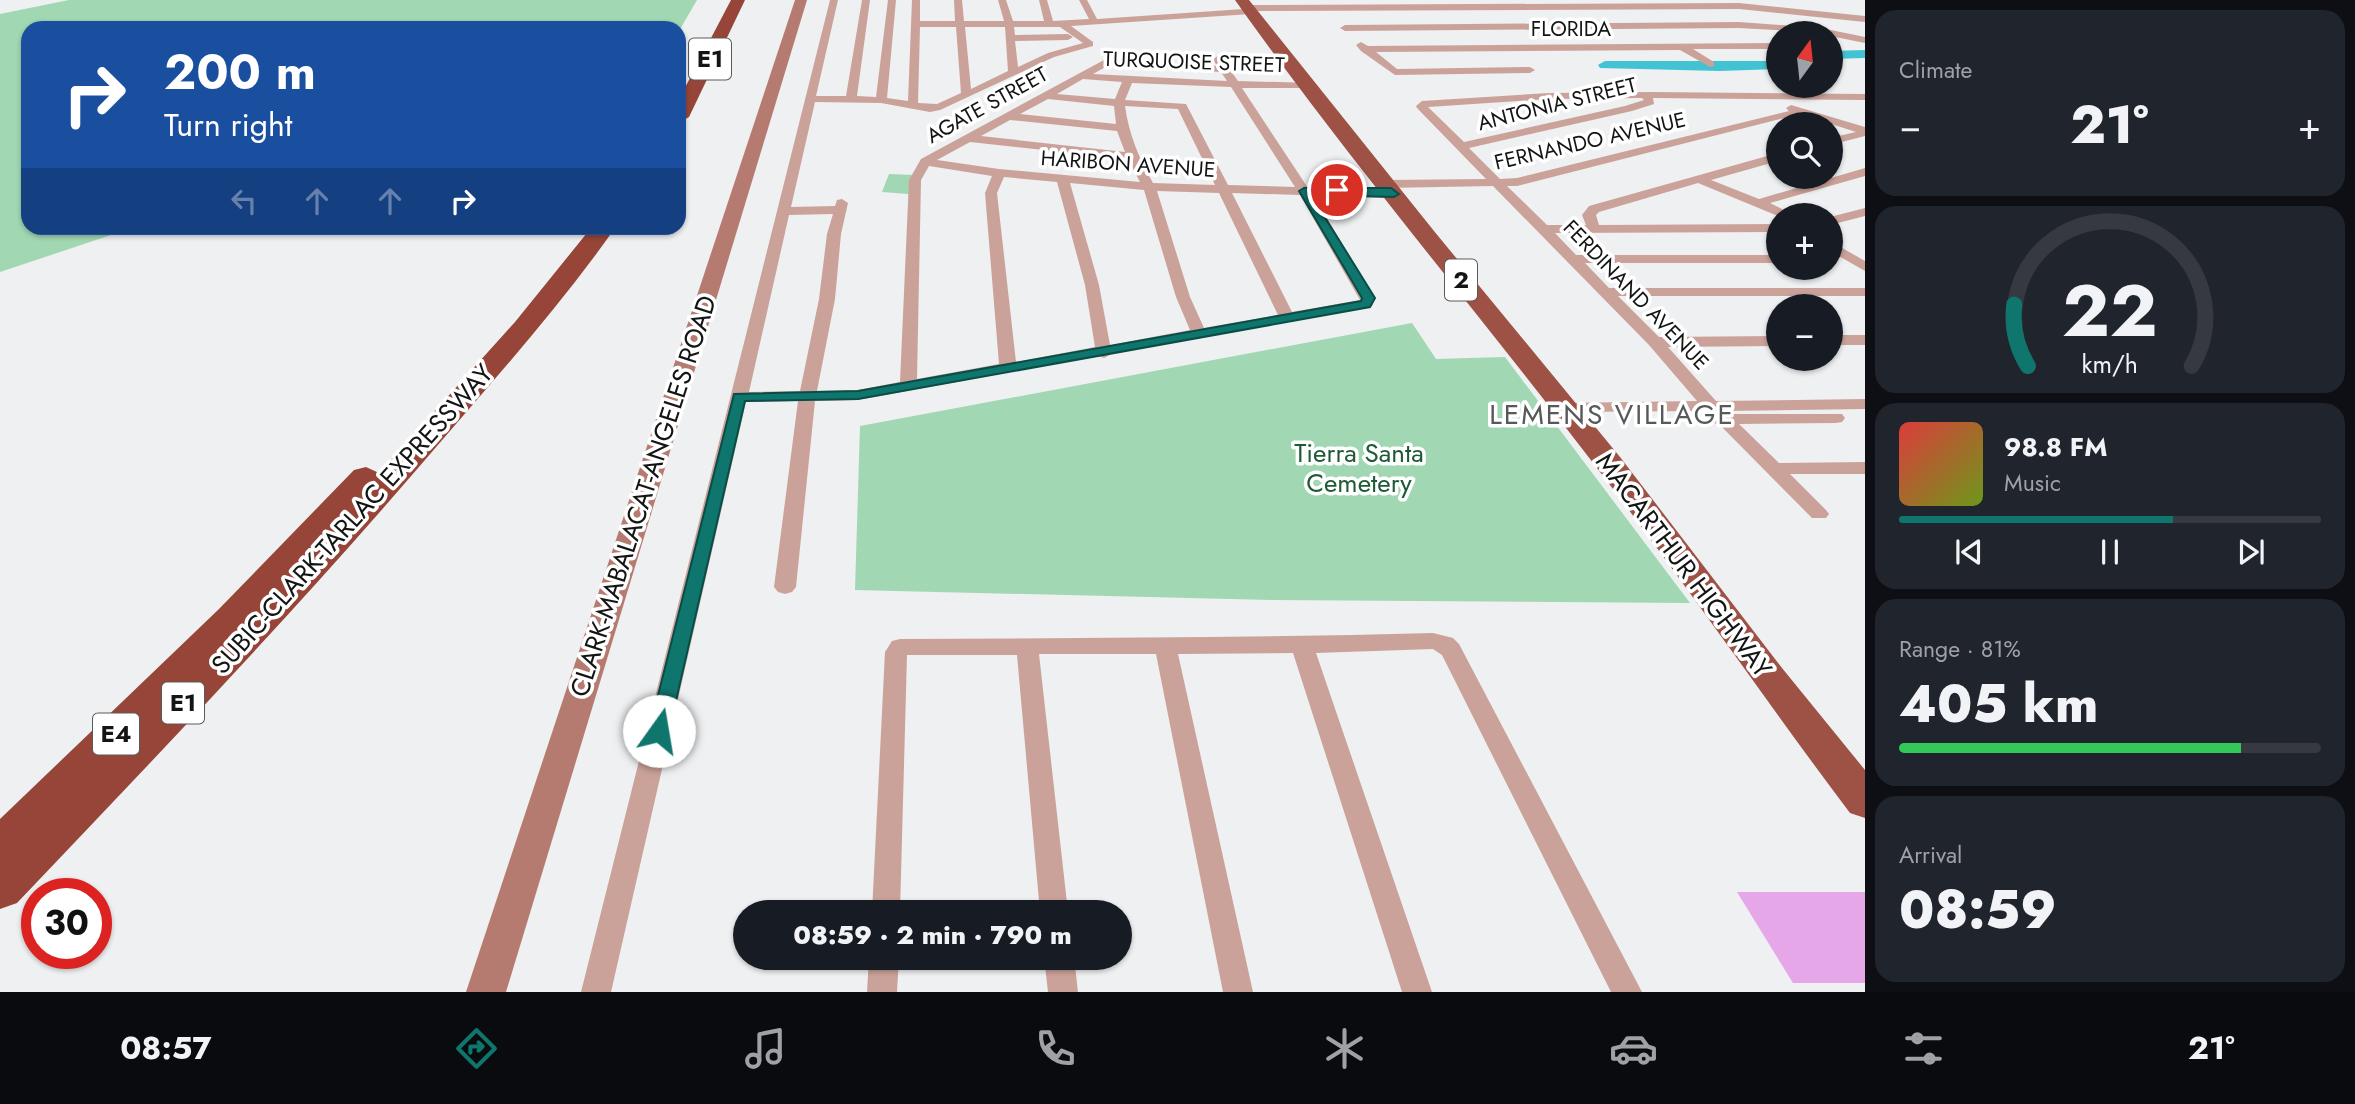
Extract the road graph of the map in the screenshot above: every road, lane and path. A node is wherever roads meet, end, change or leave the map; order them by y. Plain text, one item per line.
1 (726, 0) edge
2 (738, 0) edge
3 (801, 0) edge
4 (834, 0) edge
5 (916, 0) edge
6 (958, 0) edge
7 (1002, 0) edge
8 (1043, 0) edge
9 (1083, 0) edge
10 (1223, 0) edge
11 (1379, 0) edge
12 (1766, 0) edge
13 (1440, 3) edge
14 (1319, 4) edge
15 (865, 5) edge
16 (891, 5) edge
17 (1562, 5) junction
18 (1387, 7) junction
19 (1244, 8) edge
20 (1776, 9) junction
21 (1865, 19) edge
22 (1094, 21) junction
23 (916, 24) junction
24 (959, 24) junction
25 (1009, 24) junction
26 (1049, 24) junction
27 (1062, 24) junction
28 (1597, 27) junction
29 (1345, 28) junction
30 (1081, 36) junction
31 (1009, 38) junction
32 (1865, 42) edge
33 (1766, 47) edge
34 (1843, 47) edge
35 (1629, 48) junction
36 (1683, 48) junction
37 (1364, 49) junction
38 (1121, 55) dead end
39 (1105, 62) junction
40 (1710, 64) dead end
41 (1184, 67) junction
42 (1530, 70) dead end
43 (1013, 72) junction
44 (1079, 76) junction
45 (686, 78) edge
46 (1128, 80) junction
47 (1191, 84) junction
48 (1234, 84) junction
49 (1308, 85) junction
50 (966, 95) junction
51 (1044, 95) junction
52 (1644, 95) junction
53 (1757, 95) junction
54 (1844, 96) junction
55 (1865, 97) edge
56 (812, 99) junction
57 (851, 99) junction
58 (881, 100) junction
59 (1119, 102) junction
60 (686, 103) edge
61 (912, 105) junction
62 (1865, 106) edge
63 (1801, 111) junction
64 (1007, 116) junction
65 (1122, 128) junction
66 (1865, 132) edge
67 (967, 138) junction
68 (1843, 138) edge
69 (1463, 146) junction
70 (1132, 156) junction
71 (925, 162) junction
72 (1766, 162) edge
73 (1865, 172) edge
74 (999, 173) junction
75 (1063, 180) junction
76 (1703, 181) junction
77 (1500, 184) junction
78 (1149, 187) junction
79 (1223, 189) junction
80 (1390, 189) junction
81 (1304, 191) junction
82 (1761, 202) junction
83 (1766, 204) edge
84 (783, 211) junction
85 (1865, 212) edge
86 (1843, 218) edge
87 (1594, 228) junction
88 (1766, 228) edge
89 (1543, 229) junction
90 (578, 235) edge
91 (597, 235) edge
92 (1843, 252) edge
93 (1574, 259) junction
94 (1766, 259) edge
95 (1843, 260) edge
96 (1861, 262) edge
97 (1605, 292) junction
98 (1865, 292) edge
99 (1287, 318) junction
100 (1199, 334) junction
101 (1843, 340) edge
102 (1865, 340) edge
103 (1766, 341) edge
104 (1655, 342) junction
105 (1104, 353) junction
106 (1007, 369) junction
107 (908, 386) junction
108 (739, 397) junction
109 (807, 397) junction
110 (1710, 405) junction
111 (1863, 409) edge
112 (1568, 413) junction
113 (1724, 419) junction
114 (1864, 468) edge
115 (1776, 469) junction
116 (1819, 514) dead end
117 (785, 587) dead end
118 (232, 618) junction
119 (1027, 645) junction
120 (1165, 645) junction
121 (1303, 645) junction
122 (1865, 801) edge
123 (0, 832) edge
124 (0, 849) edge
125 (0, 888) edge
126 (887, 900) edge
127 (1053, 900) edge
128 (883, 970) edge
129 (1060, 970) edge
130 (486, 992) edge
131 (596, 992) edge
132 (882, 992) edge
133 (1063, 992) edge
134 (1238, 992) edge
135 (1417, 992) edge
136 (1627, 992) edge

1 - 45 highway, E1
2 - 60 highway, E1
3 - 130 main road, CLARK-MABALACAT-ANGELES ROAD
4 - 56 street
5 - 23 street
6 - 24 street
7 - 25 street
8 - 26 street
9 - 22 street
10 - 19 street
11 - 18 street
12 - 20 street
13 - 17 street
13 - 18 street
14 - 18 street
14 - 19 street
14 - 29 street
15 - 16 street
15 - 57 street
16 - 58 street
17 - 20 street
17 - 28 street
19 - 22 street
19 - 49 highway, MACARTHUR HIGHWAY / 2
20 - 21 street
22 - 27 street
23 - 24 street
23 - 61 street
24 - 25 street
24 - 50 street
25 - 26 street
25 - 31 street
26 - 27 street
27 - 30 street
28 - 29 street
28 - 32 street
28 - 35 street
29 - 37 street
30 - 31 street
30 - 43 street
31 - 43 street
32 - 34 street
33 - 36 street, FLORIDA
35 - 36 street, FLORIDA
35 - 37 street, FLORIDA
36 - 40 street
37 - 42 street
38 - 39 street, AGATE STREET
39 - 41 street
39 - 44 street, AGATE STREET
41 - 47 street
41 - 48 street
43 - 50 street
44 - 46 street, TURQUOISE STREET
44 - 51 street, AGATE STREET
46 - 47 street, TURQUOISE STREET
46 - 59 street
47 - 48 street, TURQUOISE STREET
48 - 49 street, TURQUOISE STREET
48 - 81 street
49 - 80 highway, MACARTHUR HIGHWAY / 2
50 - 61 street
51 - 59 street
51 - 64 street, AGATE STREET
52 - 53 street
52 - 69 street, ANTONIA STREET
52 - 69 street, FERDINAND AVENUE
53 - 54 street
53 - 63 street
54 - 55 street
54 - 62 street
56 - 57 street
56 - 84 street
57 - 58 street
58 - 61 street
59 - 65 street
59 - 79 street
63 - 66 street
63 - 77 street, FERNANDO AVENUE
64 - 65 street
64 - 67 street, AGATE STREET
65 - 70 street
66 - 68 street
67 - 70 street
67 - 71 street, AGATE STREET
69 - 77 street, FERDINAND AVENUE
70 - 78 street
71 - 74 street, HARIBON AVENUE
71 - 107 street, AGATE STREET
72 - 76 street
73 - 82 street
74 - 75 street, HARIBON AVENUE
74 - 106 street
75 - 78 street, HARIBON AVENUE
75 - 105 street
76 - 82 street
76 - 87 street
77 - 80 street, FERNANDO AVENUE
77 - 89 street, FERDINAND AVENUE
78 - 79 street, HARIBON AVENUE
78 - 100 street
79 - 81 street, HARIBON AVENUE
79 - 99 street
80 - 81 street, HARIBON AVENUE
80 - 112 highway, MACARTHUR HIGHWAY / 2
81 - 99 street
82 - 83 street
84 - 108 street
84 - 109 street
85 - 86 street
87 - 88 street
87 - 89 street
89 - 93 street, FERDINAND AVENUE
90 - 118 highway, SUBIC-CLARK-TARLAC EXPRESSWAY
91 - 125 highway, SUBIC-CLARK-TARLAC EXPRESSWAY / E1
92 - 96 street
93 - 94 street
93 - 97 street, FERDINAND AVENUE
95 - 96 street
97 - 98 street
97 - 104 street, FERDINAND AVENUE
99 - 100 street
100 - 105 street
101 - 102 street
103 - 104 street
104 - 110 street, FERDINAND AVENUE
105 - 106 street
106 - 107 street
107 - 109 street
108 - 109 street
108 - 131 street
109 - 117 street
110 - 111 street
110 - 112 street
110 - 113 street, FERDINAND AVENUE
111 - 113 street
112 - 113 street
112 - 122 highway, MACARTHUR HIGHWAY / 2
113 - 115 street, FERDINAND AVENUE
114 - 115 street
115 - 116 street, FERDINAND AVENUE
118 - 123 highway
118 - 124 highway, SUBIC-CLARK-TARLAC EXPRESSWAY / E4
119 - 120 street
119 - 126 street
119 - 127 street
120 - 121 street
120 - 134 street
121 - 135 street
121 - 136 street
128 - 132 street
129 - 133 street

